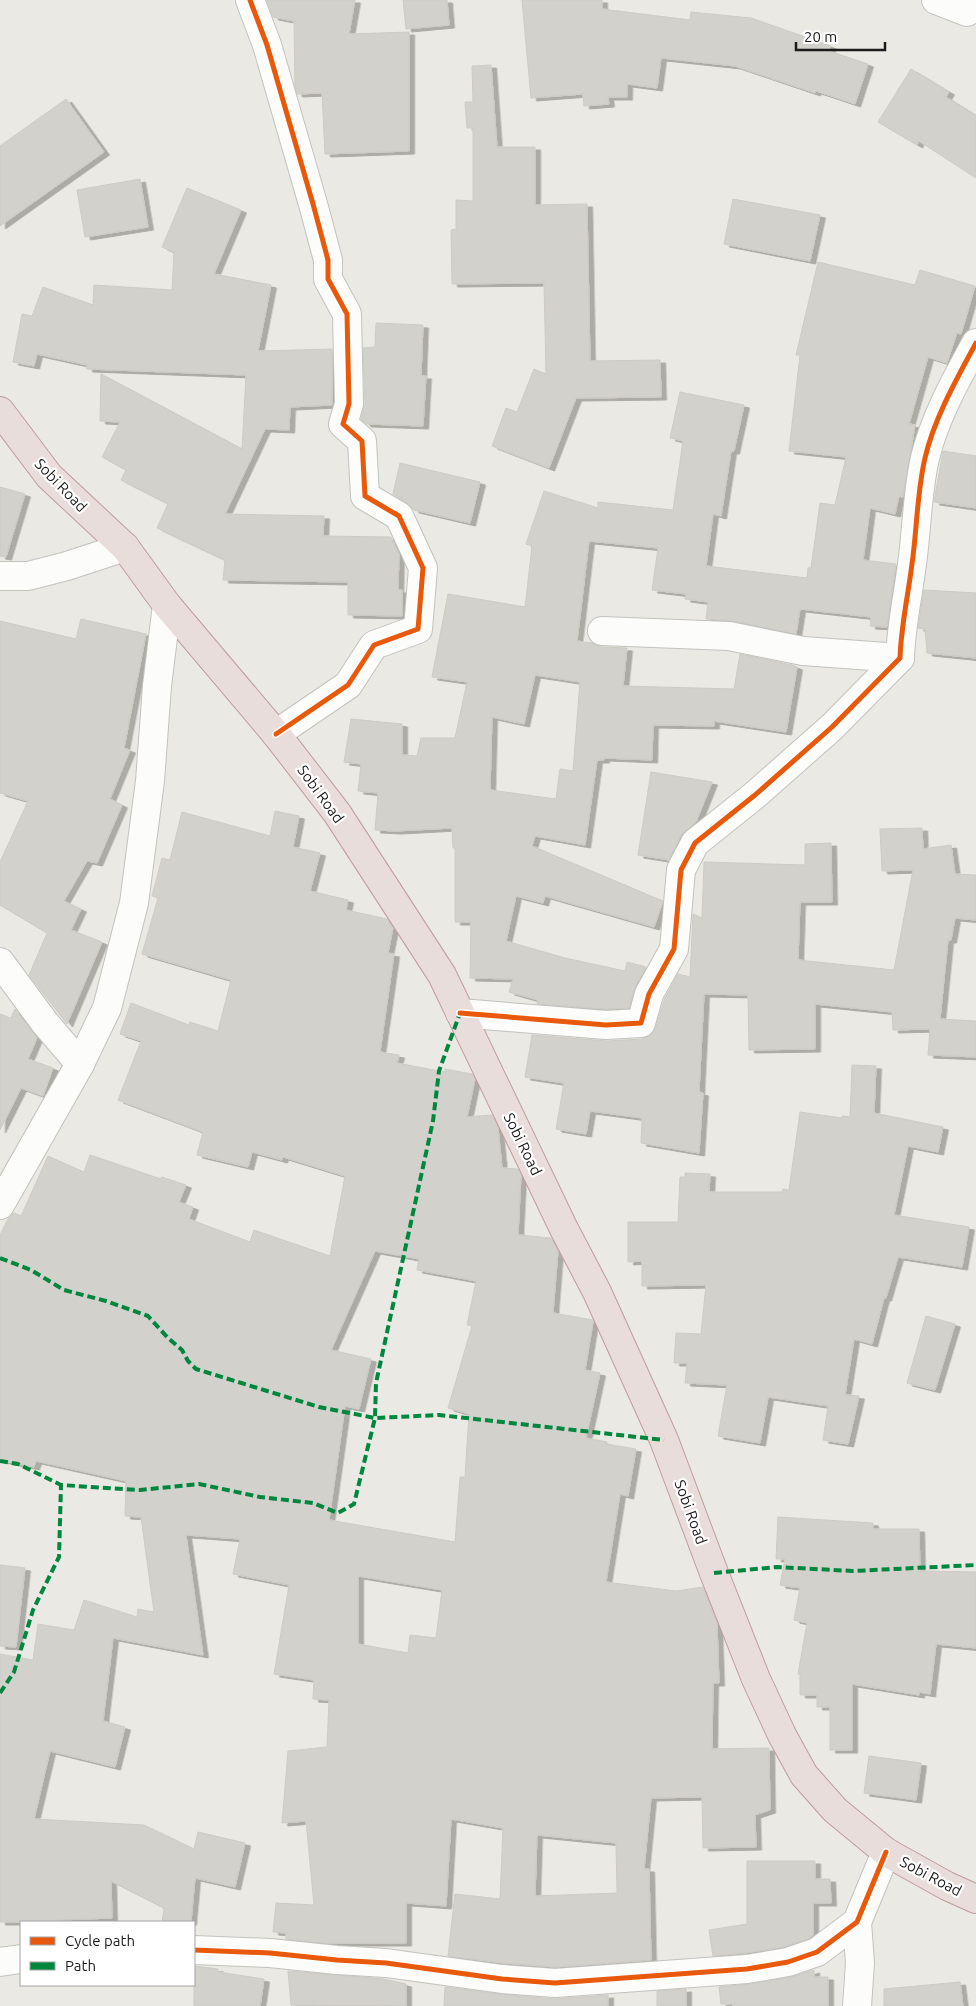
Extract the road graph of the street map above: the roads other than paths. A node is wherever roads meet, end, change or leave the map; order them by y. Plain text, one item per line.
1 (250, 0) edge
2 (936, 0) edge
3 (973, 14) edge
4 (976, 343) edge
5 (0, 411) edge
6 (125, 547) junction
7 (0, 576) edge
8 (167, 605) junction
9 (602, 631) dead end
10 (900, 658) junction
11 (276, 734) junction
12 (0, 962) edge
13 (460, 1013) junction
14 (80, 1064) junction
15 (0, 1205) edge
16 (886, 1852) junction
17 (976, 1899) edge
18 (857, 1922) junction
19 (195, 1950) edge
20 (20, 1959) edge
21 (0, 1962) edge
22 (857, 2006) edge

1 - 11 street
2 - 3 street
4 - 10 street
5 - 6 highway, Sobi Road
6 - 7 street
6 - 8 highway, Sobi Road
8 - 11 highway, Sobi Road
8 - 14 street
9 - 10 street
10 - 13 street
11 - 13 highway, Sobi Road
12 - 14 street
13 - 16 highway, Sobi Road
14 - 15 street
16 - 17 highway, Sobi Road
16 - 18 street
18 - 19 street
18 - 22 street
20 - 21 street

